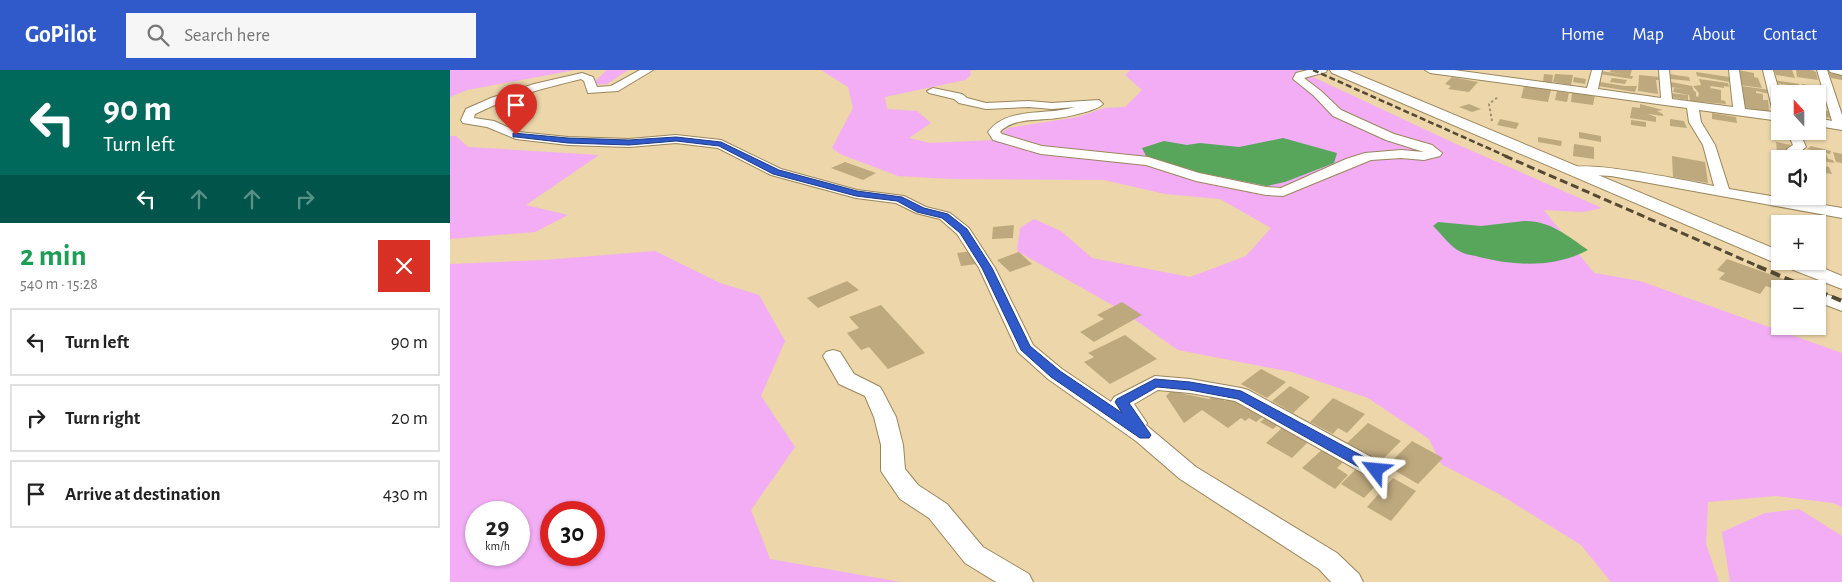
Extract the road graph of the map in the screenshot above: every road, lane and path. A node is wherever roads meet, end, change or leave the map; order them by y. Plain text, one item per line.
1 (648, 70) edge
2 (1322, 70) edge
3 (1336, 70) edge
4 (1430, 70) edge
5 (1597, 70) edge
6 (1664, 70) edge
7 (1734, 70) edge
8 (1768, 70) edge
9 (1822, 70) edge
10 (1834, 70) edge
11 (1443, 71) edge
12 (1842, 72) edge
13 (1772, 85) edge
14 (933, 91) dead end
15 (1592, 92) junction
16 (1498, 97) dead end
17 (1667, 102) junction
18 (1693, 106) junction
19 (1740, 112) junction
20 (1771, 116) edge
21 (1826, 123) edge
22 (1841, 125) edge
23 (1476, 129) junction
24 (1797, 140) edge
25 (1794, 150) edge
26 (1573, 170) junction
27 (1723, 192) junction
28 (1842, 213) edge
29 (1771, 254) edge
30 (1810, 270) edge
31 (1842, 283) edge
32 (1826, 299) edge
33 (1842, 306) edge
34 (833, 356) dead end
35 (1144, 435) junction
36 (1376, 470) dead end
37 (1019, 582) edge
38 (1349, 582) edge

1 - 35 street
2 - 14 street
3 - 23 street
4 - 11 street
5 - 15 street
6 - 17 street
7 - 19 street
8 - 13 street
9 - 22 street
10 - 12 street
11 - 15 street
15 - 17 street
16 - 23 path
17 - 18 street
18 - 19 street
18 - 27 street
19 - 20 street
21 - 22 street
23 - 26 street
24 - 25 street
26 - 27 street
26 - 29 street
27 - 28 street
30 - 31 street
32 - 33 street
34 - 37 street
35 - 36 street
35 - 38 street

